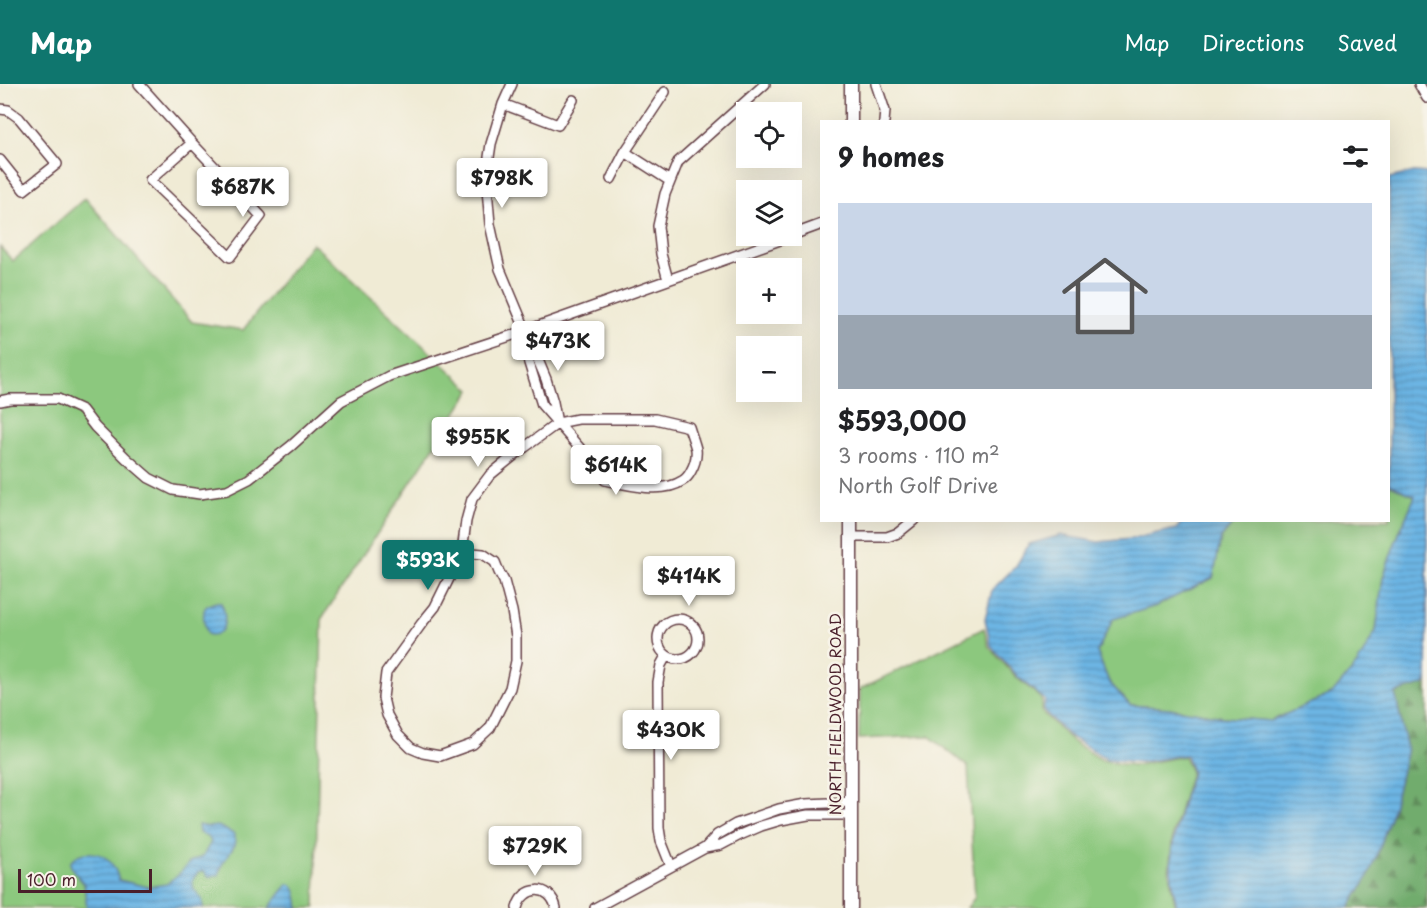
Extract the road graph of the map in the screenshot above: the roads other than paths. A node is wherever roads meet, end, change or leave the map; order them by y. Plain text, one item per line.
1 (139, 84) edge
2 (512, 84) edge
3 (765, 84) edge
4 (851, 84) edge
5 (876, 84) edge
6 (1419, 84) edge
7 (665, 92) dead end
8 (1427, 98) edge
9 (573, 100) dead end
10 (503, 105) junction
11 (0, 109) edge
12 (851, 120) edge
13 (884, 120) edge
14 (192, 143) junction
15 (625, 152) junction
16 (0, 160) edge
17 (611, 179) dead end
18 (670, 182) junction
19 (820, 225) edge
20 (802, 231) edge
21 (760, 246) edge
22 (668, 279) junction
23 (525, 331) junction
24 (0, 401) edge
25 (558, 423) junction
26 (851, 522) edge
27 (912, 522) edge
28 (851, 537) junction
29 (462, 552) junction
30 (666, 656) junction
31 (807, 804) junction
32 (850, 808) junction
33 (808, 815) junction
34 (756, 816) junction
35 (761, 826) junction
36 (705, 848) junction
37 (672, 866) junction
38 (517, 908) edge
39 (556, 908) edge
40 (595, 908) edge
41 (851, 908) edge

1 - 14 street
2 - 10 street
3 - 18 street
4 - 12 street
5 - 13 street
6 - 8 street
7 - 15 street
9 - 10 street
10 - 23 street
11 - 16 street
14 - 14 street
15 - 17 street
15 - 18 street
18 - 22 street
19 - 20 street
21 - 22 street
22 - 23 street
23 - 24 street
23 - 25 street
25 - 25 street
25 - 29 street
26 - 28 street, NORTH FIELDWOOD ROAD
27 - 28 street
28 - 32 street, NORTH FIELDWOOD ROAD
29 - 29 street
30 - 30 street
30 - 37 street
31 - 32 street
31 - 33 street
31 - 34 street
32 - 33 street
32 - 41 street, NORTH FIELDWOOD ROAD
33 - 35 street
34 - 35 street
34 - 36 street
35 - 36 street
36 - 37 street
37 - 40 street
38 - 39 street

